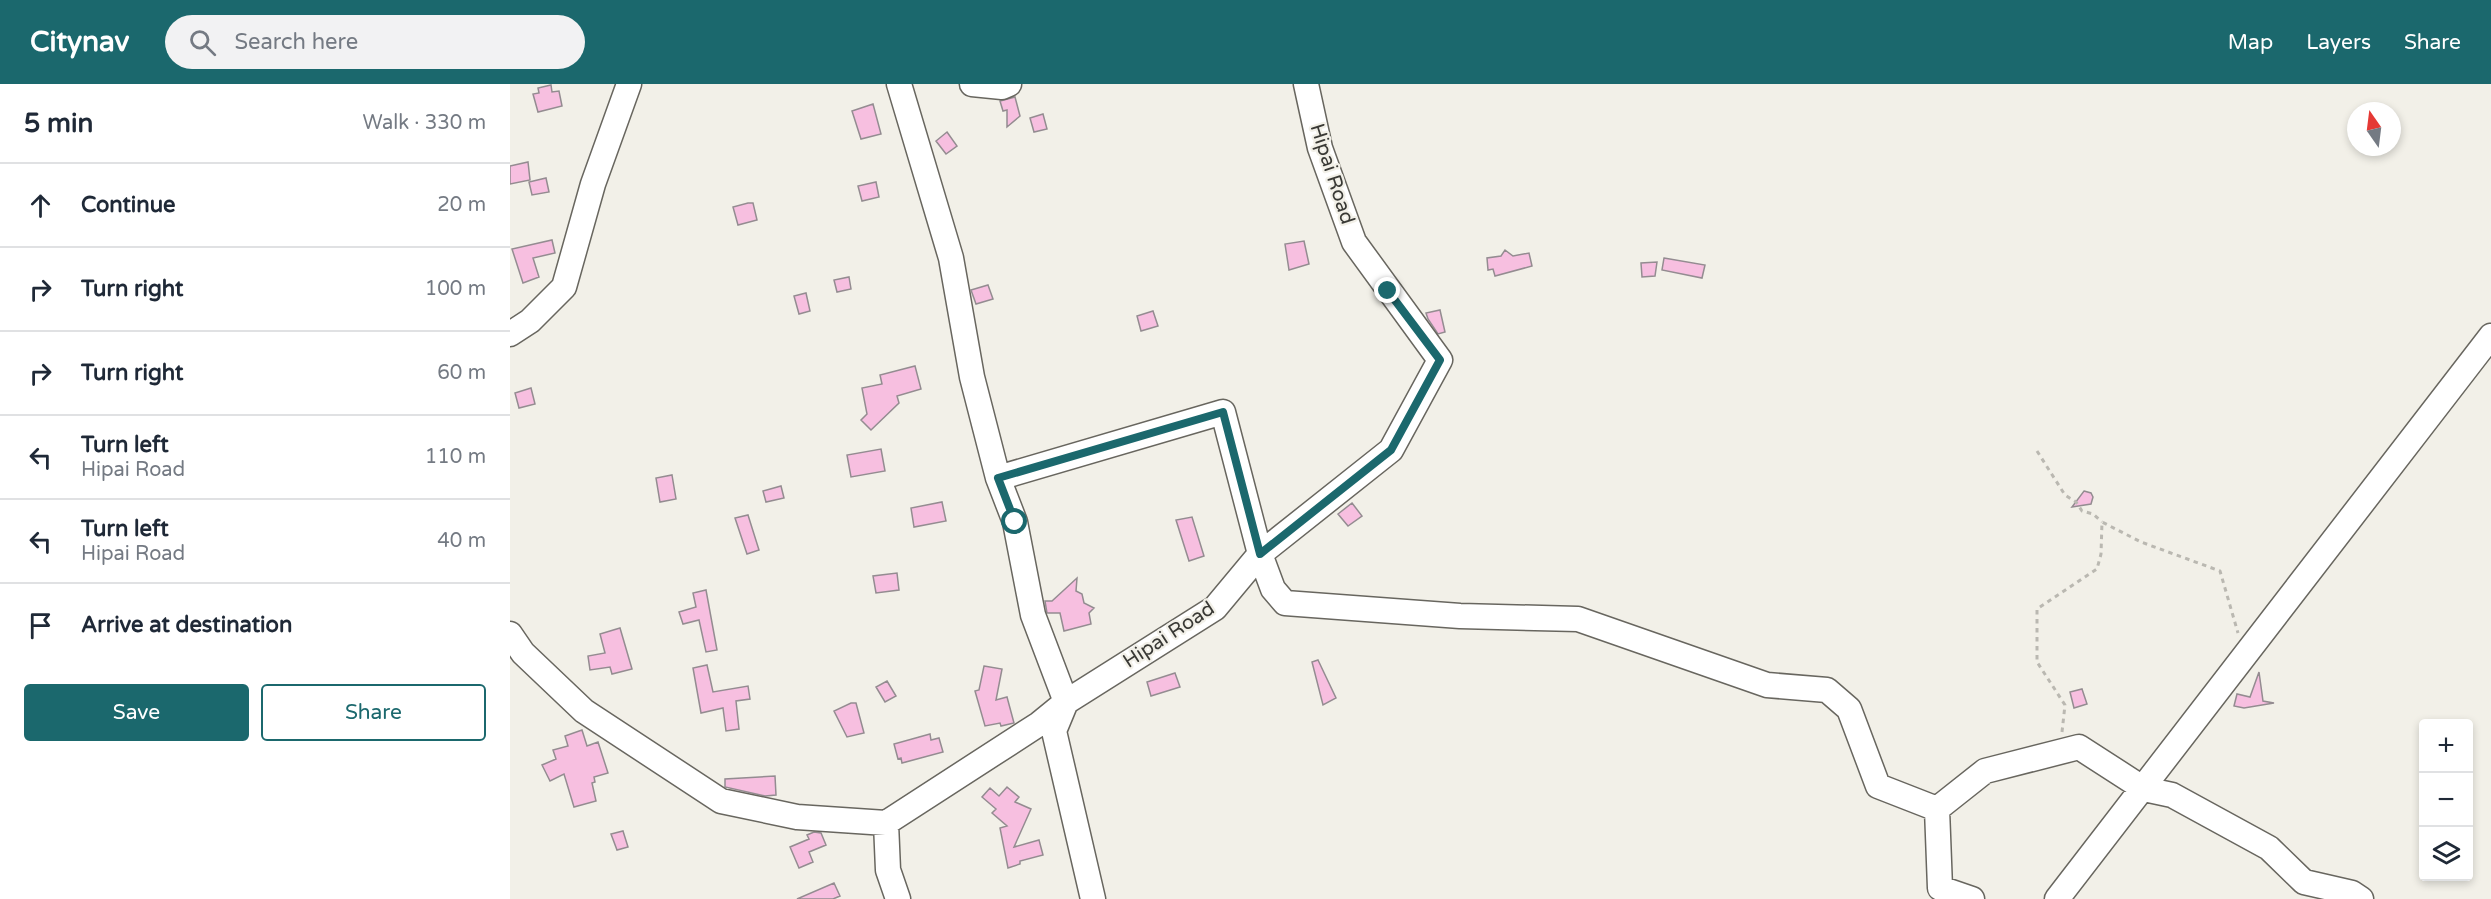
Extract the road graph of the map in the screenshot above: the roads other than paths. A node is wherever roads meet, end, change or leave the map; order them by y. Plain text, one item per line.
1 (629, 84) edge
2 (899, 84) edge
3 (972, 84) edge
4 (1009, 84) edge
5 (1306, 84) edge
6 (510, 334) edge
7 (2491, 336) edge
8 (998, 478) junction
9 (1260, 554) junction
10 (510, 634) edge
11 (1066, 702) junction
12 (2144, 789) junction
13 (1937, 809) junction
14 (886, 823) junction
15 (898, 899) edge
16 (1094, 899) edge
17 (1972, 899) edge
18 (2057, 899) edge
19 (2361, 899) edge

1 - 6 street
2 - 8 street
3 - 4 street
5 - 9 street, Hipai Road
7 - 12 street
8 - 9 street
8 - 11 street
9 - 11 street, Hipai Road
9 - 13 street
10 - 14 street
11 - 14 street, Hipai Road
11 - 16 street
12 - 13 street
12 - 18 street
12 - 19 street
13 - 17 street
14 - 15 street

